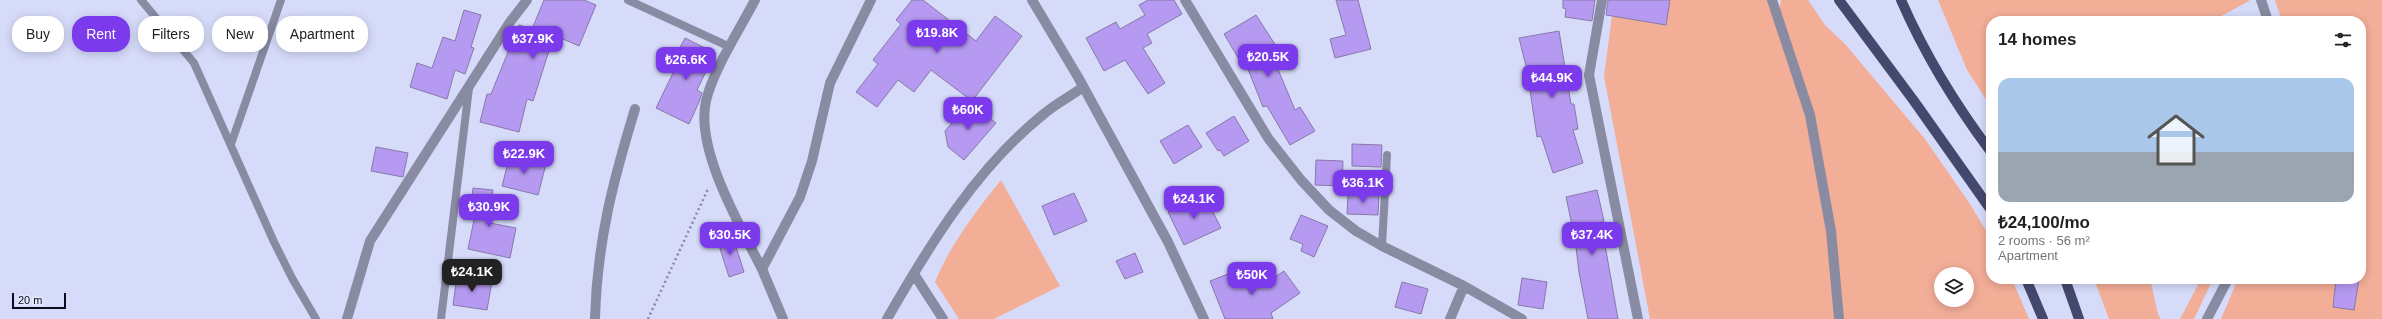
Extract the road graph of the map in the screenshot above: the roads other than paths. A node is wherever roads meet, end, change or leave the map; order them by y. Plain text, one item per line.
1 (141, 0) edge
2 (281, 0) edge
3 (528, 0) edge
4 (628, 0) edge
5 (755, 0) edge
6 (872, 0) edge
7 (1032, 0) edge
8 (1185, 0) edge
9 (1602, 0) edge
10 (1772, 0) edge
11 (1839, 0) edge
12 (1901, 0) edge
13 (2261, 0) edge
14 (2266, 16) edge
15 (730, 47) junction
16 (469, 86) junction
17 (1083, 87) junction
18 (635, 108) dead end
19 (231, 144) junction
20 (1986, 145) edge
21 (1386, 155) dead end
22 (1986, 203) edge
23 (1382, 246) junction
24 (762, 268) junction
25 (914, 274) junction
26 (2028, 284) edge
27 (2067, 284) edge
28 (2225, 284) edge
29 (1464, 286) junction
30 (316, 319) edge
31 (347, 319) edge
32 (440, 319) edge
33 (595, 319) edge
34 (782, 319) edge
35 (887, 319) edge
36 (943, 319) edge
37 (1204, 319) edge
38 (1450, 319) edge
39 (1522, 319) edge
40 (1638, 319) edge
41 (1839, 319) edge
42 (2043, 319) edge
43 (2079, 319) edge
44 (2207, 319) edge

1 - 19 lane
2 - 19 lane
3 - 16 street
4 - 15 lane
5 - 15 street
6 - 24 street
7 - 17 street
8 - 23 street
9 - 40 street
10 - 41 street
11 - 22 main road
12 - 20 main road
13 - 14 street
15 - 24 street
16 - 31 street
16 - 32 lane
17 - 25 street
17 - 37 street
18 - 33 street
19 - 30 lane
21 - 23 lane
23 - 29 street
24 - 34 street
25 - 35 street
25 - 36 street
26 - 42 main road
27 - 43 main road
28 - 44 street
29 - 38 street
29 - 39 street

